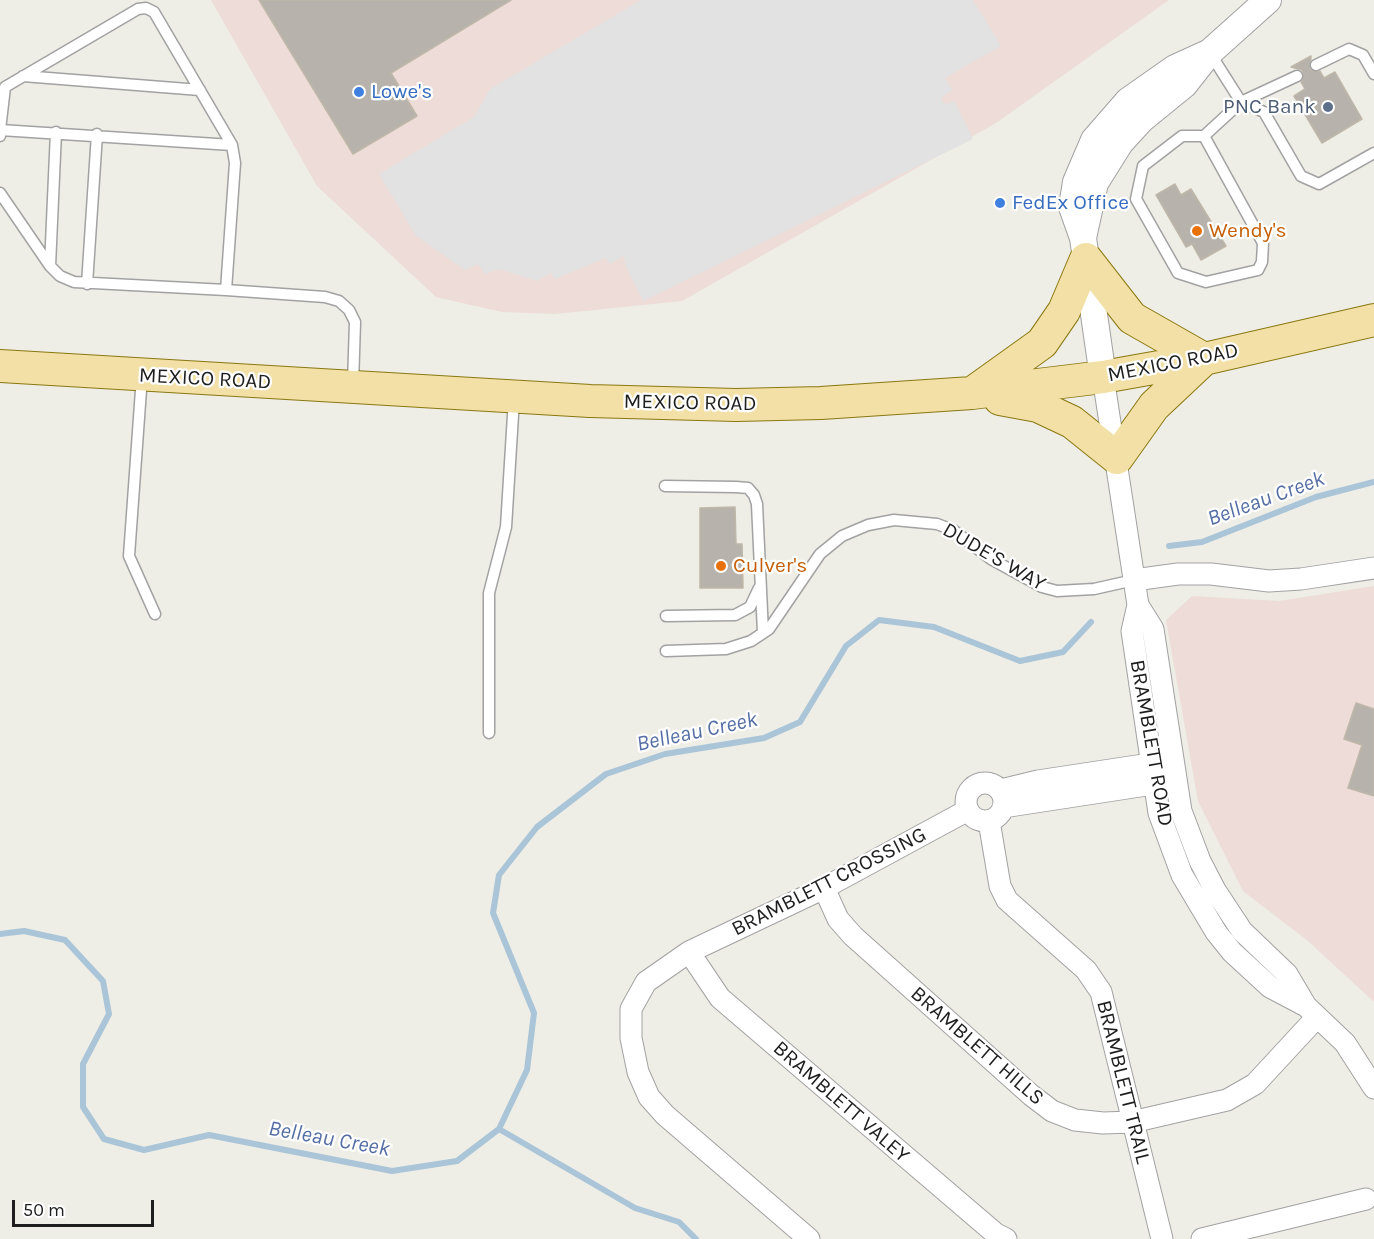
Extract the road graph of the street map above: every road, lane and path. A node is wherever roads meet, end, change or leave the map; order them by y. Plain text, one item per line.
1 (1268, 0) edge
2 (1210, 52) junction
3 (1316, 65) dead end
4 (1374, 74) edge
5 (23, 76) junction
6 (1297, 76) dead end
7 (200, 90) junction
8 (1241, 102) junction
9 (0, 130) edge
10 (56, 132) junction
11 (97, 134) junction
12 (0, 136) edge
13 (1204, 136) junction
14 (232, 145) junction
15 (1374, 153) edge
16 (0, 193) edge
17 (1084, 248) junction
18 (50, 266) junction
19 (87, 284) junction
20 (226, 290) junction
21 (1374, 320) edge
22 (1204, 359) junction
23 (0, 366) edge
24 (142, 376) junction
25 (1104, 377) junction
26 (352, 387) junction
27 (972, 393) junction
28 (514, 396) junction
29 (1117, 458) junction
30 (665, 486) dead end
31 (1374, 568) edge
32 (1134, 580) junction
33 (761, 585) junction
34 (155, 614) dead end
35 (666, 616) dead end
36 (763, 633) junction
37 (666, 651) dead end
38 (489, 733) dead end
39 (1163, 772) junction
40 (998, 806) junction
41 (968, 810) junction
42 (824, 888) junction
43 (689, 952) junction
44 (1311, 1011) junction
45 (1374, 1088) edge
46 (1132, 1122) junction
47 (1366, 1198) dead end
48 (809, 1239) edge
49 (1006, 1239) edge
50 (1162, 1239) edge
51 (1202, 1239) edge

1 - 2 street
2 - 8 lane
2 - 17 street
3 - 4 lane
5 - 7 lane
5 - 7 lane
5 - 9 lane
6 - 8 lane
7 - 14 lane
8 - 13 lane
8 - 15 lane
9 - 10 lane
9 - 12 lane
10 - 11 lane
10 - 18 lane
11 - 14 lane
11 - 19 lane
13 - 13 lane
14 - 20 lane
16 - 18 lane
17 - 22 main road
17 - 25 street
17 - 27 main road
18 - 19 lane
19 - 20 lane
20 - 26 lane
21 - 22 main road, MEXICO ROAD
22 - 25 main road, MEXICO ROAD
22 - 29 main road
23 - 24 main road, MEXICO ROAD
24 - 26 main road, MEXICO ROAD
24 - 34 lane
25 - 27 main road, MEXICO ROAD
25 - 29 street, BRAMBLETT ROAD
26 - 28 main road, MEXICO ROAD
27 - 28 main road, MEXICO ROAD
27 - 29 main road
28 - 38 lane
29 - 32 street, BRAMBLETT ROAD
30 - 33 lane
31 - 32 street, DUDE'S WAY
32 - 36 lane, DUDE'S WAY
32 - 39 street, BRAMBLETT ROAD
33 - 35 lane
33 - 36 lane
36 - 37 lane, DUDE'S WAY
39 - 40 street
39 - 44 street, BRAMBLETT ROAD
40 - 41 street
40 - 41 street
40 - 46 street, BRAMBLETT TRAIL
41 - 42 street, BRAMBLETT CROSSING
42 - 43 street, BRAMBLETT CROSSING
42 - 46 street, BRAMBLETT HILLS
43 - 48 street, BRAMBLETT CROSSING
43 - 49 street, BRAMBLETT VALEY
44 - 45 street, BRAMBLETT ROAD
44 - 46 street, BRAMBLETT HILLS
46 - 50 street, BRAMBLETT TRAIL
47 - 51 street

